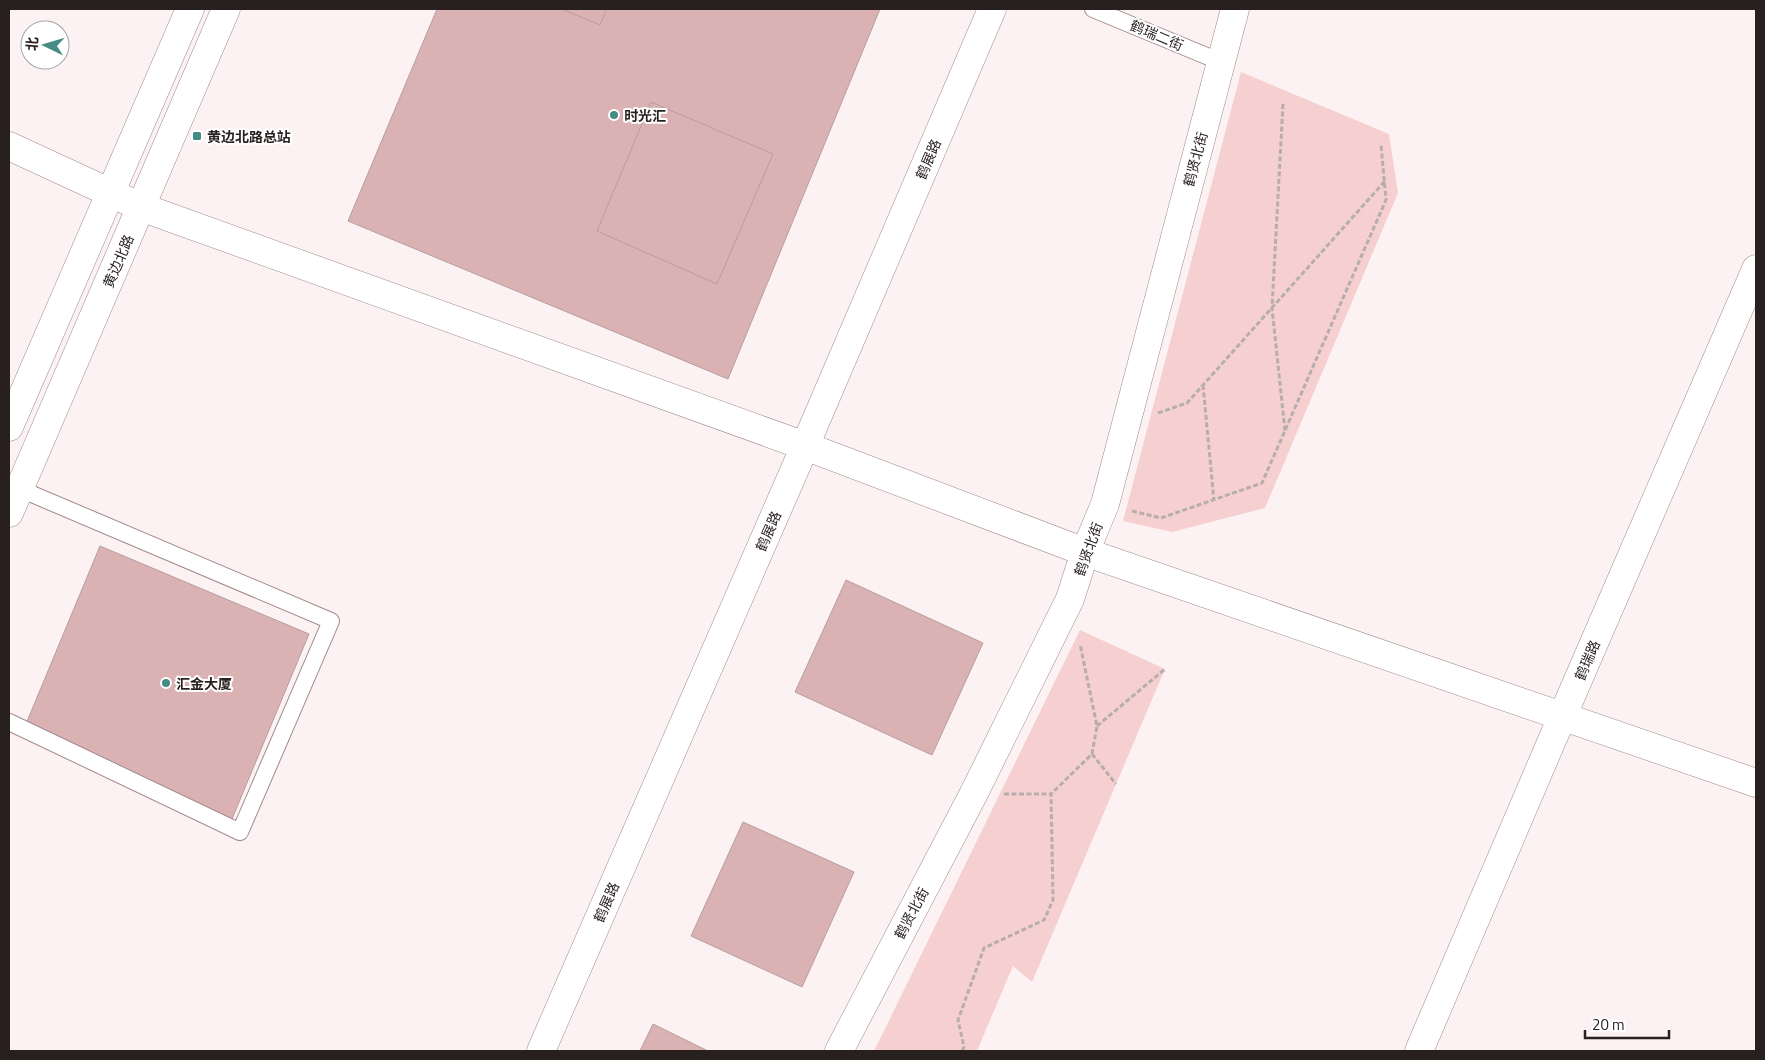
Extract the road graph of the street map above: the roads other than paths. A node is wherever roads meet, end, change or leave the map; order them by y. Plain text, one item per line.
1 (190, 9) edge
2 (226, 9) edge
3 (992, 9) edge
4 (1093, 9) edge
5 (1235, 9) edge
6 (1221, 62) junction
7 (9, 146) edge
8 (109, 193) junction
9 (141, 207) junction
10 (1756, 269) edge
11 (9, 427) edge
12 (805, 446) junction
13 (14, 486) edge
14 (9, 513) edge
15 (1084, 552) junction
16 (1562, 717) junction
17 (9, 722) edge
18 (1756, 784) edge
19 (541, 1051) edge
20 (839, 1051) edge
21 (1420, 1051) edge

1 - 8 street
2 - 9 street, 黄边北路
3 - 12 street, 鹤展路
4 - 6 lane, 鹤瑞二街
5 - 6 street, 鹤贤北街
6 - 15 street, 鹤贤北街
7 - 8 street
8 - 9 street
8 - 11 street
9 - 12 street
9 - 13 street, 黄边北路
10 - 16 street, 鹤瑞路
12 - 15 street
12 - 19 street, 鹤展路
13 - 14 street, 黄边北路
13 - 17 lane
15 - 16 street
15 - 20 street, 鹤贤北街
16 - 18 street
16 - 21 street, 鹤瑞路

